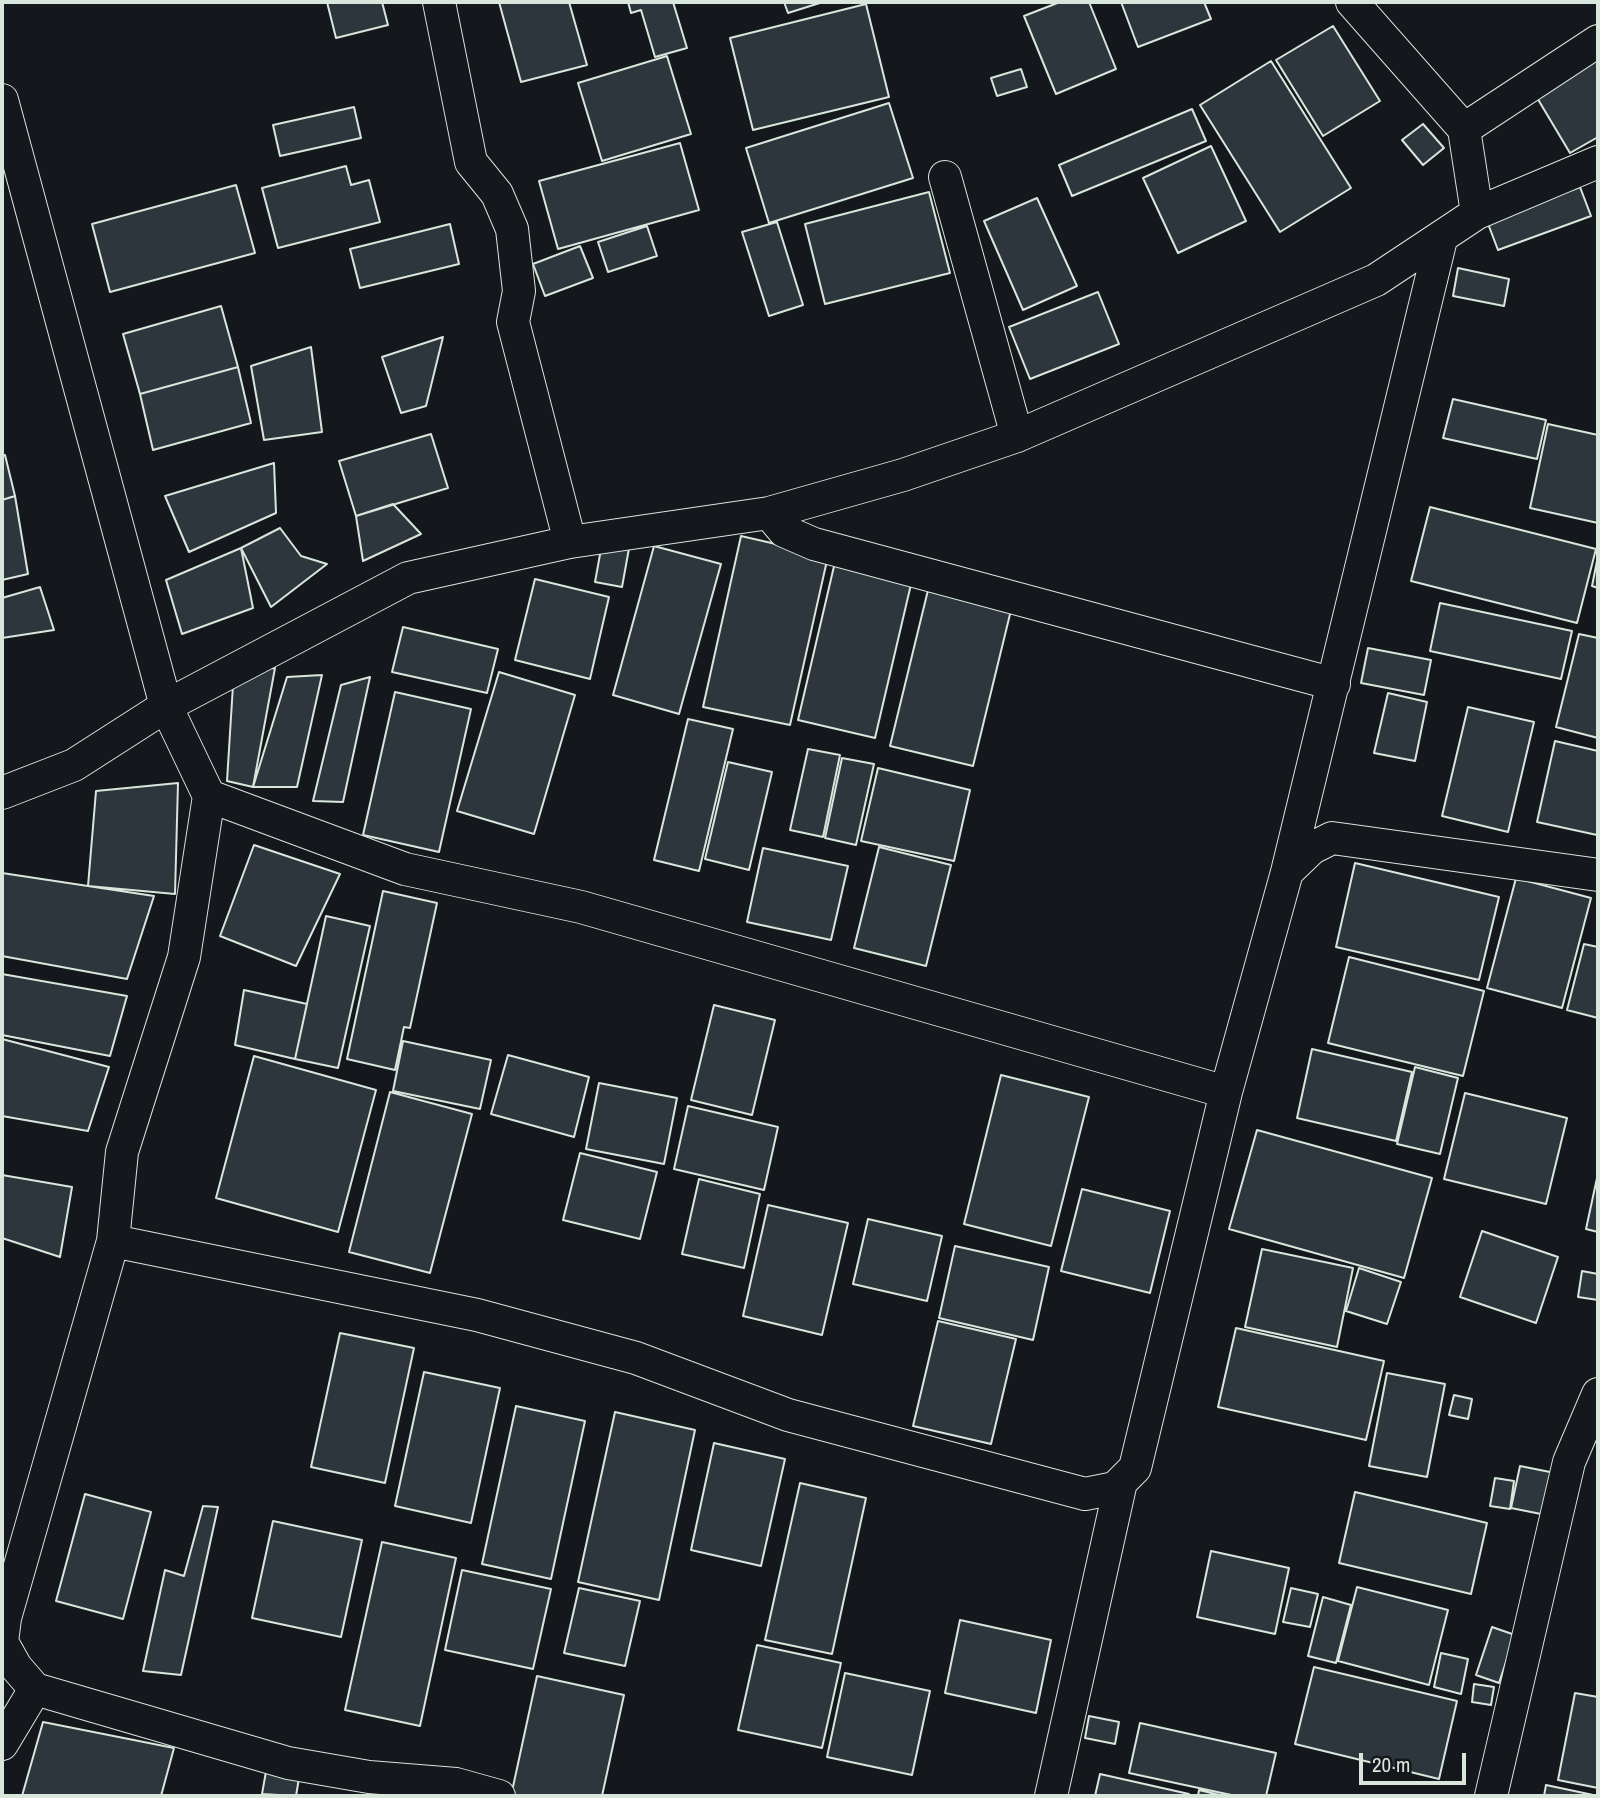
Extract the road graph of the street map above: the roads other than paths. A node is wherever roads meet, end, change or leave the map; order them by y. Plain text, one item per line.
1 (439, 2) edge
2 (1352, 2) edge
3 (1598, 41) edge
4 (2, 100) edge
5 (1464, 129) junction
6 (1598, 162) edge
7 (945, 177) dead end
8 (1477, 213) junction
9 (1441, 239) junction
10 (1017, 436) junction
11 (769, 513) junction
12 (569, 542) junction
13 (1334, 684) junction
14 (166, 706) junction
15 (2, 793) edge
16 (209, 796) junction
17 (1287, 872) junction
18 (1598, 875) edge
19 (1226, 1092) junction
20 (113, 1241) junction
21 (1598, 1394) edge
22 (1121, 1482) junction
23 (35, 1689) junction
24 (2, 1744) edge
25 (499, 1796) edge
26 (1051, 1796) edge
27 (1491, 1796) edge

1 - 12 street
2 - 5 street
3 - 5 street
4 - 14 street
5 - 8 street
6 - 8 street
7 - 10 street
8 - 9 street
9 - 10 street
9 - 13 street
10 - 11 street
11 - 12 street
11 - 13 street
12 - 14 street
13 - 17 street
14 - 15 street
14 - 16 street
16 - 19 street
16 - 20 street
17 - 18 street
17 - 19 street
19 - 22 street
20 - 22 street
20 - 23 street
21 - 27 street
22 - 26 street
23 - 24 street
23 - 25 street

